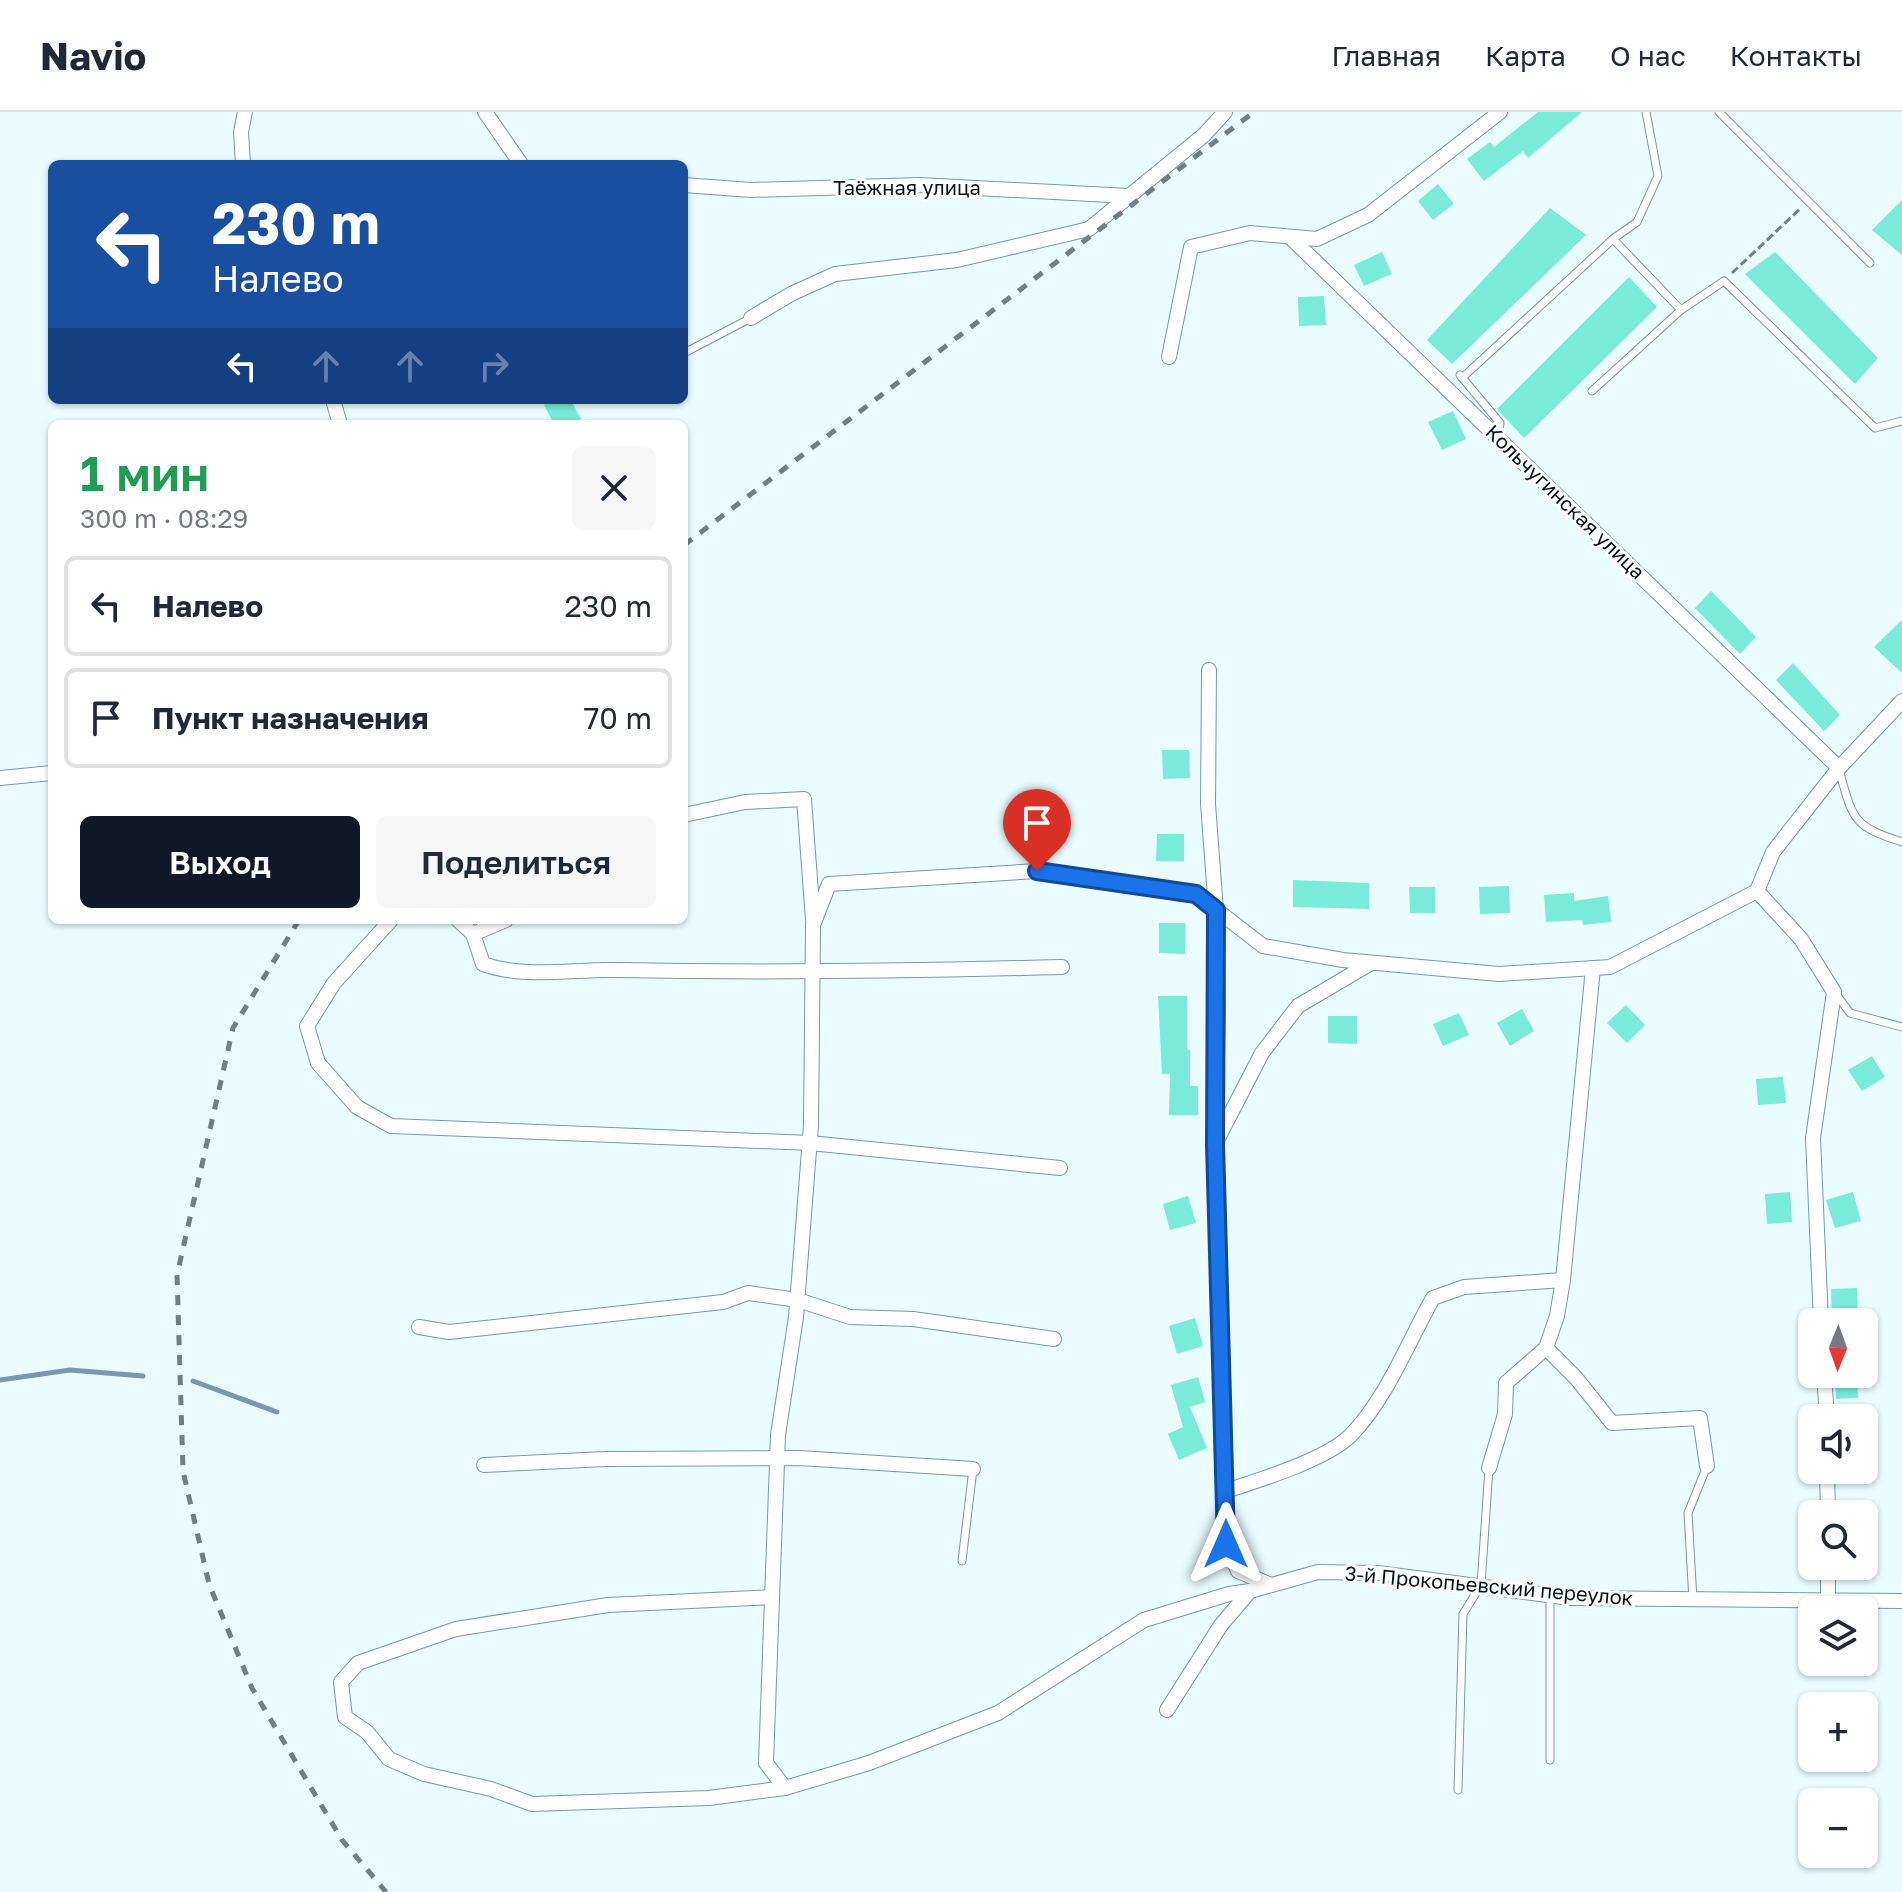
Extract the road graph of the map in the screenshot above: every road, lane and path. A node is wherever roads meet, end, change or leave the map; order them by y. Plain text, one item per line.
1 (245, 112) edge
2 (485, 112) edge
3 (1225, 112) edge
4 (1500, 112) edge
5 (1646, 112) edge
6 (1719, 112) edge
7 (243, 160) edge
8 (518, 160) edge
9 (688, 185) edge
10 (1129, 196) junction
11 (1808, 201) junction
12 (1290, 237) junction
13 (1613, 239) junction
14 (1870, 263) dead end
15 (1724, 281) junction
16 (1681, 310) junction
17 (751, 318) joint
18 (688, 351) edge
19 (1169, 357) dead end
20 (1592, 391) dead end
21 (1902, 421) edge
22 (1498, 438) junction
23 (1209, 670) dead end
24 (1902, 701) edge
25 (1839, 768) junction
26 (48, 773) edge
27 (0, 778) edge
28 (688, 814) edge
29 (1902, 842) edge
30 (1757, 891) junction
31 (1216, 910) junction
32 (387, 924) edge
33 (462, 924) edge
34 (497, 924) edge
35 (813, 925) junction
36 (473, 934) junction
37 (1371, 963) junction
38 (1062, 967) dead end
39 (1593, 968) junction
40 (812, 974) junction
41 (1834, 992) junction
42 (1902, 1027) edge
43 (810, 1143) junction
44 (1215, 1144) junction
45 (1060, 1168) dead end
46 (1563, 1280) junction
47 (798, 1300) junction
48 (1820, 1308) edge
49 (419, 1327) dead end
50 (1054, 1339) dead end
51 (1546, 1348) junction
52 (777, 1459) junction
53 (484, 1465) dead end
54 (1707, 1466) joint
55 (1489, 1468) joint
56 (973, 1469) joint
57 (1226, 1491) junction
58 (962, 1561) dead end
59 (1271, 1585) junction
60 (1481, 1585) junction
61 (1250, 1591) junction
62 (1550, 1595) junction
63 (772, 1597) junction
64 (1693, 1601) junction
65 (1902, 1601) edge
66 (1878, 1602) edge
67 (1798, 1603) edge
68 (1167, 1710) dead end
69 (1550, 1760) dead end
70 (785, 1788) junction
71 (1458, 1790) dead end

1 - 7 street
2 - 8 street
3 - 10 street
4 - 12 street
5 - 13 lane
6 - 11 lane
9 - 10 street, Таёжная улица
10 - 17 street
11 - 14 lane
11 - 15 path
12 - 19 street
12 - 22 street, Кольчугинская улица
13 - 16 lane
13 - 22 lane
15 - 16 lane
15 - 21 lane
16 - 20 lane
17 - 18 lane
22 - 25 street, Кольчугинская улица
23 - 31 street
24 - 25 street
25 - 29 lane
25 - 30 street
26 - 27 street
28 - 35 street
30 - 39 street
30 - 41 street
31 - 35 street
31 - 37 street
31 - 44 street
32 - 43 street
33 - 36 street
34 - 36 street
35 - 40 street
36 - 40 street
37 - 39 street
37 - 44 street
38 - 40 street
39 - 46 street
40 - 43 street
41 - 42 lane
41 - 48 street
43 - 45 street
43 - 47 street
44 - 57 street
46 - 51 street
46 - 57 street
47 - 49 street
47 - 50 street
47 - 52 street
51 - 54 street
51 - 55 street
52 - 53 street
52 - 56 street
52 - 63 street
54 - 64 lane
55 - 60 lane
56 - 58 lane
57 - 59 street
59 - 60 street, 3-й Прокопьевский переулок
59 - 61 street, 3-й Прокопьевский переулок
60 - 62 street, 3-й Прокопьевский переулок
60 - 71 lane
61 - 68 street
61 - 70 street, 3-й Прокопьевский переулок
62 - 64 street, 3-й Прокопьевский переулок
62 - 69 lane
63 - 70 street
63 - 70 street, 3-й Прокопьевский переулок
64 - 67 street, 3-й Прокопьевский переулок
65 - 66 street, 3-й Прокопьевский переулок

